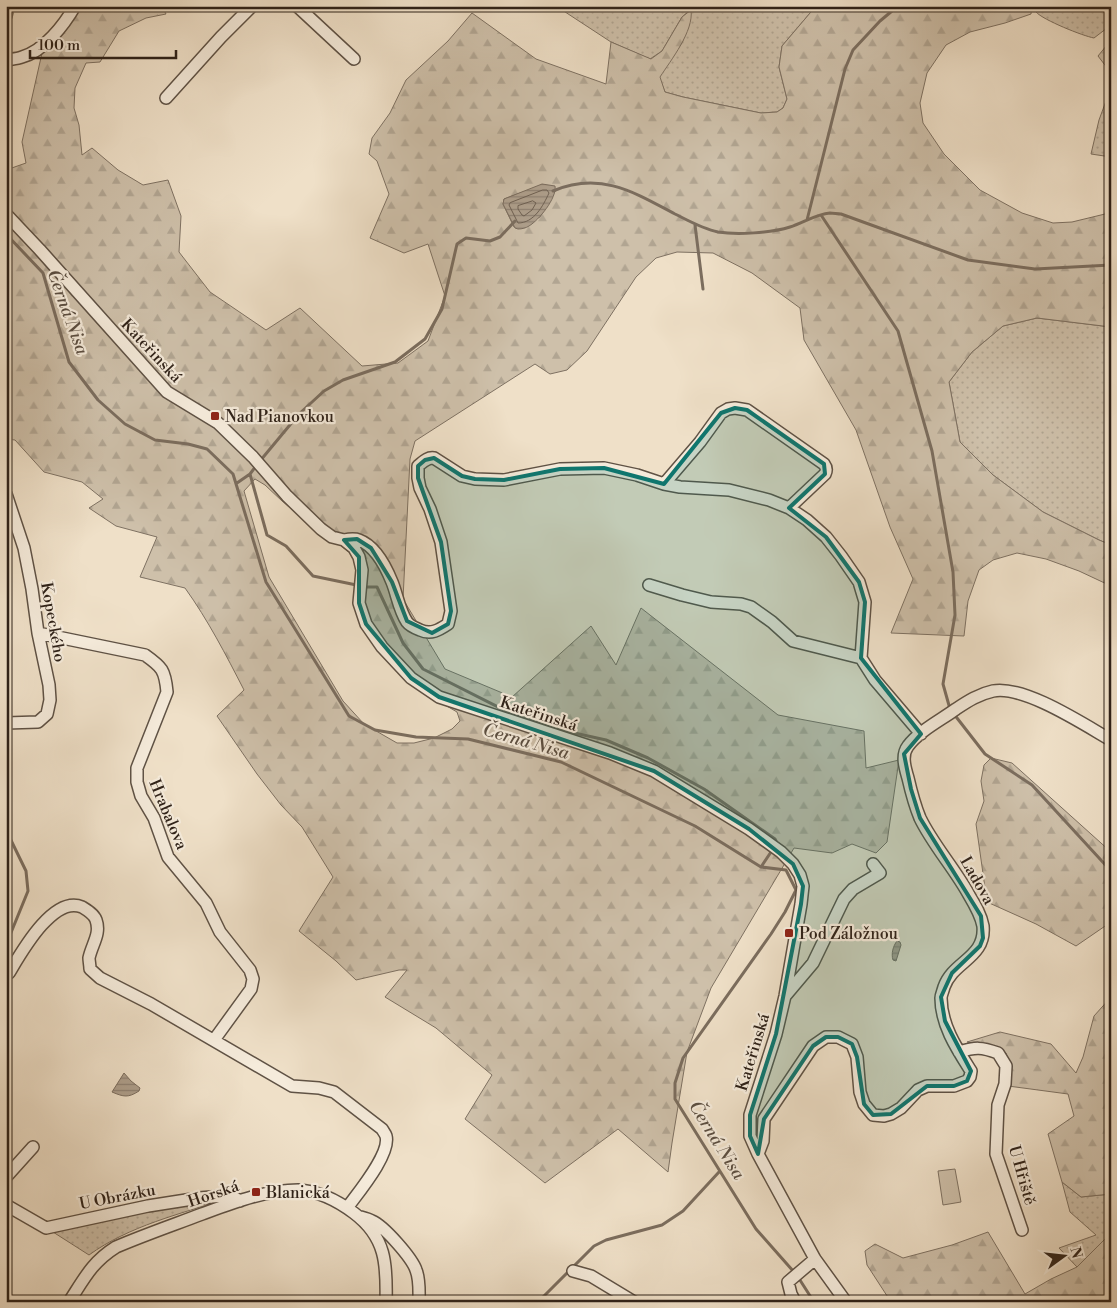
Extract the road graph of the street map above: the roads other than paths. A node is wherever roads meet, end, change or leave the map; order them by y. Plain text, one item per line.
1 (8, 6) edge
2 (75, 6) edge
3 (252, 6) edge
4 (297, 6) edge
5 (6, 16) edge
6 (354, 59) dead end
7 (6, 60) edge
8 (166, 98) dead end
9 (6, 214) edge
10 (664, 484) junction
11 (6, 494) edge
12 (789, 508) junction
13 (344, 540) junction
14 (648, 585) dead end
15 (38, 633) junction
16 (861, 658) junction
17 (6, 723) edge
18 (921, 734) junction
19 (1111, 740) edge
20 (874, 864) dead end
21 (6, 974) edge
22 (785, 996) junction
23 (214, 1040) junction
24 (959, 1052) junction
25 (33, 1147) dead end
26 (758, 1154) junction
27 (6, 1177) edge
28 (240, 1201) junction
29 (6, 1205) edge
30 (346, 1208) junction
31 (358, 1216) junction
32 (1022, 1230) dead end
33 (815, 1259) junction
34 (573, 1271) dead end
35 (69, 1302) edge
36 (386, 1302) edge
37 (419, 1302) edge
38 (634, 1302) edge
39 (795, 1302) edge
40 (846, 1302) edge

1 - 5 street
2 - 7 street
3 - 8 street
4 - 6 street
9 - 13 street, Kateřinská
10 - 12 street
10 - 12 street
10 - 13 street
11 - 15 street, Kopeckého
12 - 16 street
13 - 22 street, Kateřinská
14 - 16 street
15 - 17 street, Kopeckého
15 - 23 street, Hrabalova
16 - 18 street
18 - 19 street, Ladova
18 - 24 street, Ladova
20 - 22 street
21 - 23 street
22 - 26 street, Kateřinská
23 - 30 street
24 - 26 street, Ladova
24 - 32 street, U Hřiště
25 - 27 street
26 - 33 street, Kateřinská
28 - 29 street, U Obrázku
28 - 30 street, Horská
28 - 35 street, Horská
30 - 31 street, Horská
31 - 36 street, Horská
31 - 37 street
33 - 39 street
33 - 40 street, Kateřinská
34 - 38 street

